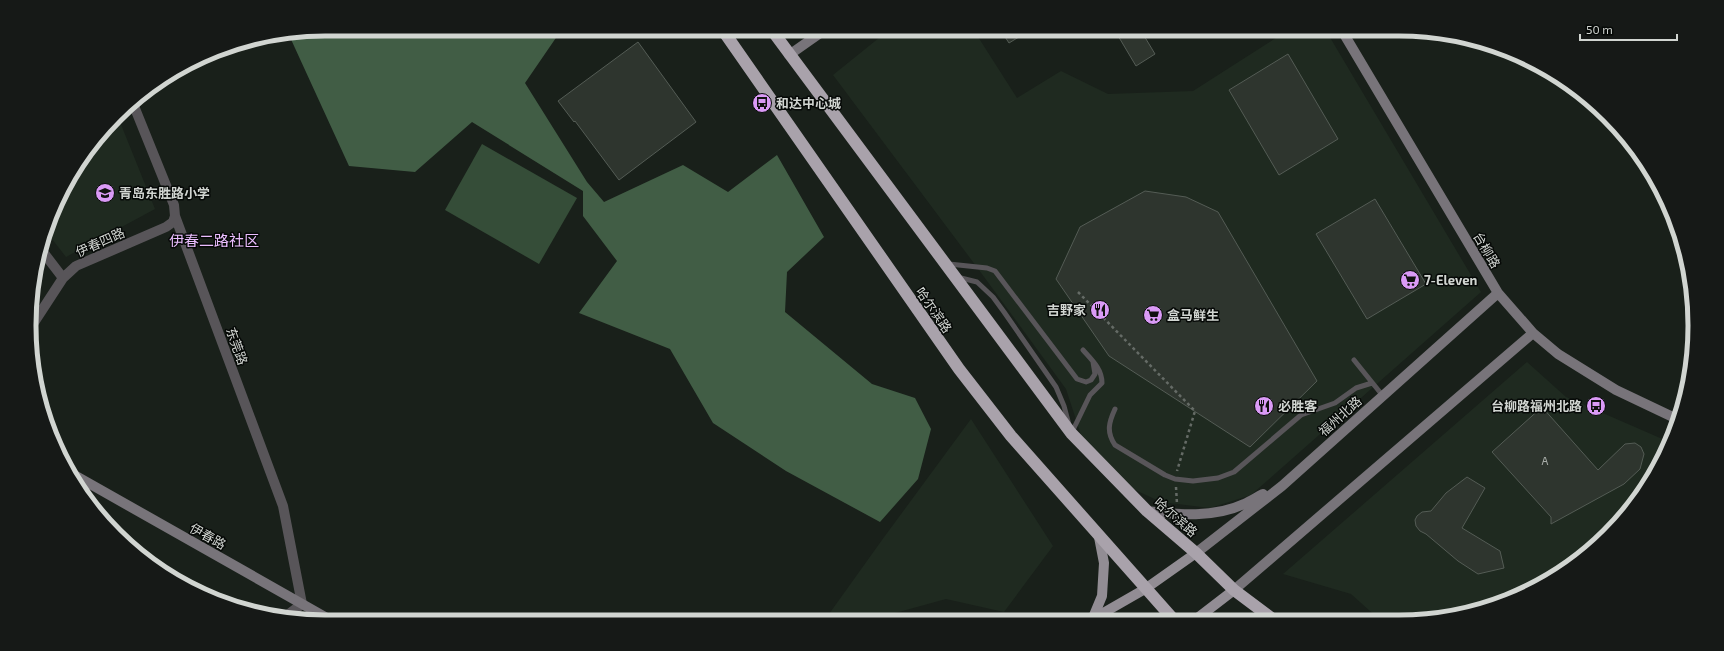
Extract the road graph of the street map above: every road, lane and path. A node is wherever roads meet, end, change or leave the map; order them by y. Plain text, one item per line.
1 (727, 36) edge
2 (776, 36) edge
3 (816, 36) edge
4 (1345, 36) edge
5 (789, 55) junction
6 (135, 108) edge
7 (175, 216) junction
8 (45, 255) edge
9 (945, 264) junction
10 (954, 276) junction
11 (63, 278) junction
12 (1078, 292) dead end
13 (1498, 293) junction
14 (36, 319) edge
15 (1533, 333) junction
16 (1083, 350) dead end
17 (1354, 360) dead end
18 (1093, 362) junction
19 (1372, 383) junction
20 (1382, 396) junction
21 (1114, 409) dead end
22 (1673, 417) edge
23 (1072, 433) junction
24 (80, 478) edge
25 (1175, 479) junction
26 (1282, 486) junction
27 (1147, 511) junction
28 (1178, 515) junction
29 (1099, 537) junction
30 (1196, 553) junction
31 (1145, 589) junction
32 (1234, 590) junction
33 (302, 604) junction
34 (290, 613) edge
35 (321, 615) edge
36 (1093, 615) edge
37 (1100, 615) edge
38 (1169, 615) edge
39 (1202, 615) edge
40 (1267, 615) edge

1 - 29 highway, 哈尔滨路
2 - 5 highway, 哈尔滨路
3 - 5 street
4 - 13 street, 台柳路
5 - 9 highway, 哈尔滨路
6 - 7 street, 东莞路
7 - 11 street, 伊春四路
7 - 33 street, 东莞路
8 - 11 street
9 - 10 highway, 哈尔滨路
9 - 18 lane
10 - 23 highway, 哈尔滨路
10 - 23 lane
11 - 14 street, 伊春四路
12 - 25 path
13 - 15 street, 台柳路
13 - 20 street, 福州北路
15 - 22 street, 台柳路
15 - 32 street
16 - 18 lane
17 - 19 lane
18 - 23 lane
19 - 20 lane
19 - 25 lane
20 - 26 street, 福州北路
21 - 25 lane
23 - 27 highway, 哈尔滨路
24 - 33 street, 伊春路
25 - 28 path
26 - 28 street
26 - 30 street, 福州北路
27 - 28 street
27 - 30 highway, 哈尔滨路
29 - 31 highway, 哈尔滨路
29 - 36 main road
30 - 31 main road
30 - 32 highway, 哈尔滨路
31 - 37 main road
31 - 38 highway, 哈尔滨路
32 - 39 main road
32 - 40 highway
33 - 34 street
33 - 35 street, 伊春路

